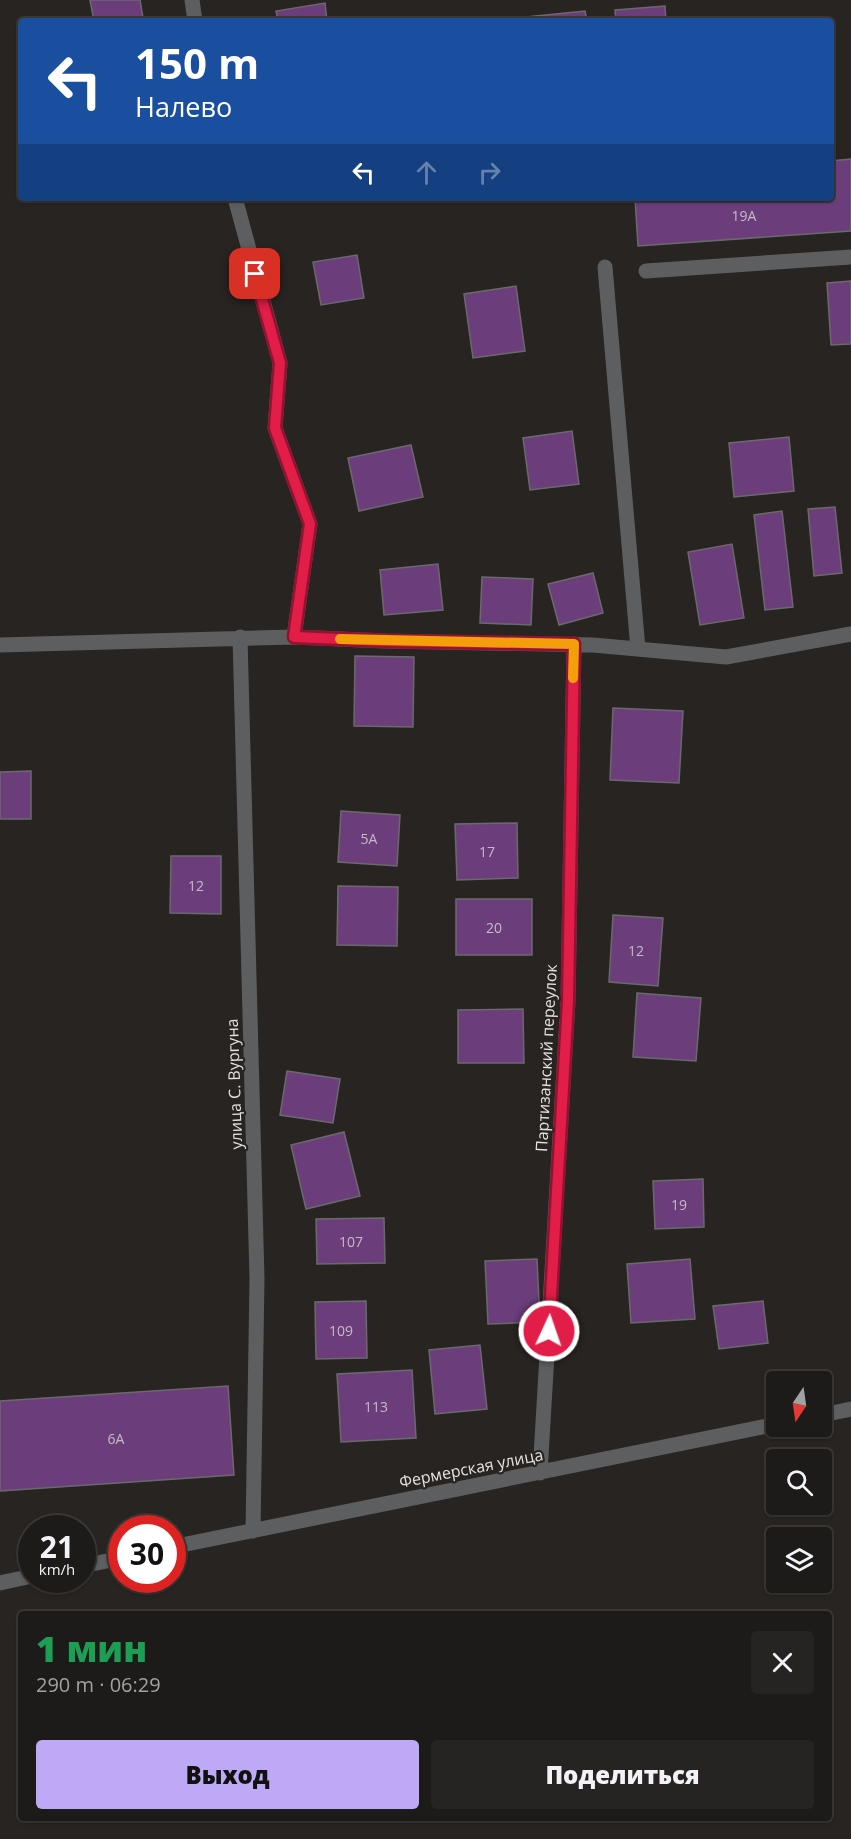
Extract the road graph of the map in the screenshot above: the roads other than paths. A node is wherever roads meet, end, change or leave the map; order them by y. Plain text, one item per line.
1 (192, 0) edge
2 (195, 18) edge
3 (236, 201) edge
4 (851, 257) edge
5 (605, 267) dead end
6 (646, 271) dead end
7 (851, 634) edge
8 (240, 637) junction
9 (294, 637) junction
10 (574, 644) junction
11 (0, 645) edge
12 (638, 649) junction
13 (851, 1409) edge
14 (832, 1413) edge
15 (766, 1426) edge
16 (540, 1473) junction
17 (253, 1531) junction
18 (186, 1544) edge
19 (18, 1579) edge
20 (0, 1583) edge

1 - 2 street
3 - 9 street
4 - 6 street
5 - 12 street
7 - 12 street
8 - 9 street
8 - 11 street
8 - 17 street, улица С. Вургуна
9 - 10 street
10 - 12 street
10 - 16 street, Партизанский переулок
13 - 14 street
15 - 16 street, Фермерская улица
16 - 17 street, Фермерская улица
17 - 18 street, Фермерская улица
19 - 20 street

